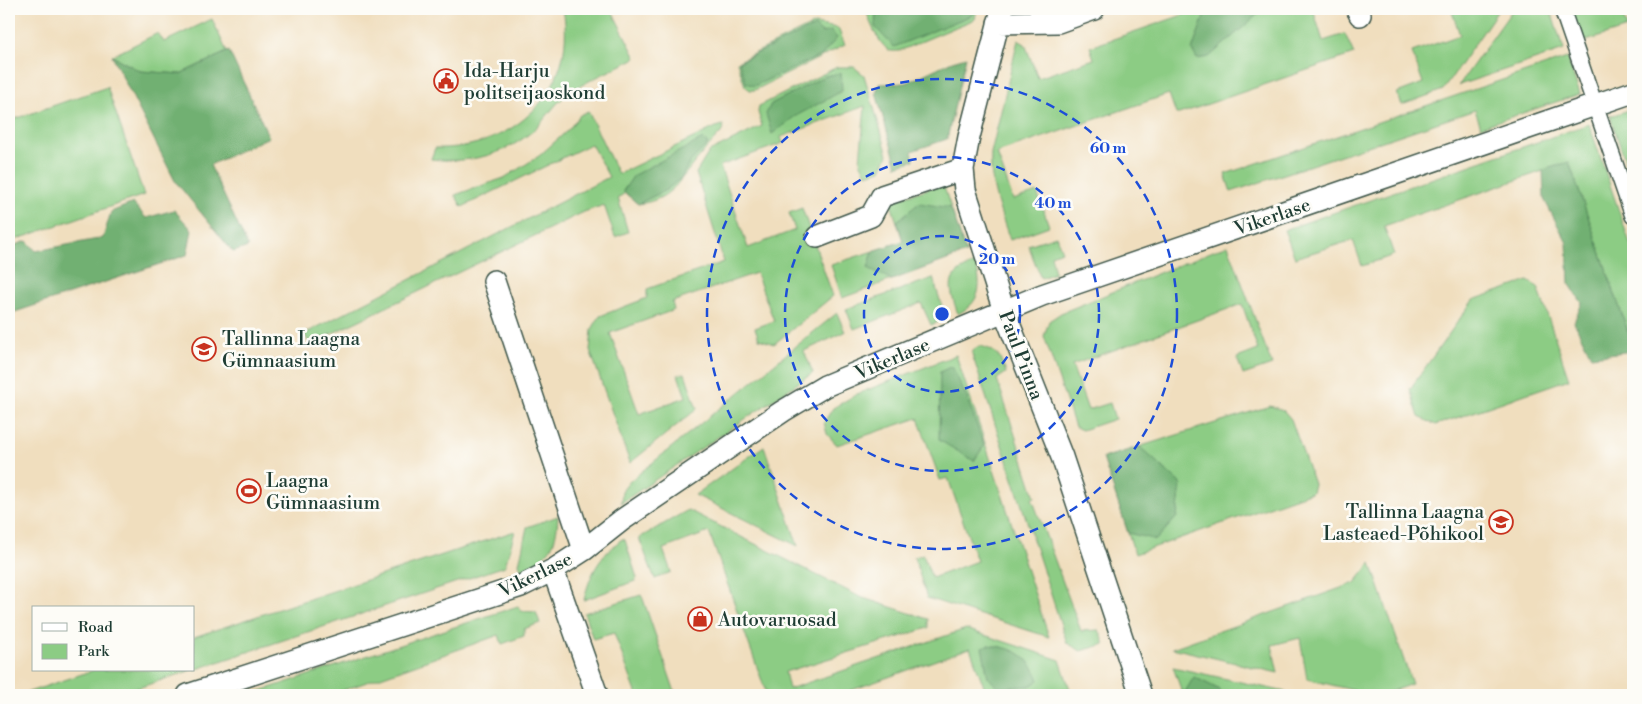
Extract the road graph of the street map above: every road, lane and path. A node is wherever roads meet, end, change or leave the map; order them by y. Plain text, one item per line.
1 (1094, 9) edge
2 (1562, 9) edge
3 (1000, 16) edge
4 (1633, 92) edge
5 (1594, 105) junction
6 (963, 169) junction
7 (1633, 216) edge
8 (817, 236) dead end
9 (494, 281) dead end
10 (1004, 311) junction
11 (584, 550) junction
12 (553, 570) junction
13 (188, 695) edge
14 (597, 695) edge
15 (1141, 695) edge

1 - 3 street
2 - 5 street
3 - 6 street, Paul Pinna
4 - 5 street, Vikerlase
5 - 7 street
5 - 10 street, Vikerlase
6 - 8 street
6 - 10 street, Paul Pinna
9 - 11 street
10 - 11 street, Vikerlase
10 - 15 street, Paul Pinna
11 - 12 street, Vikerlase
12 - 13 street, Vikerlase
12 - 14 street

